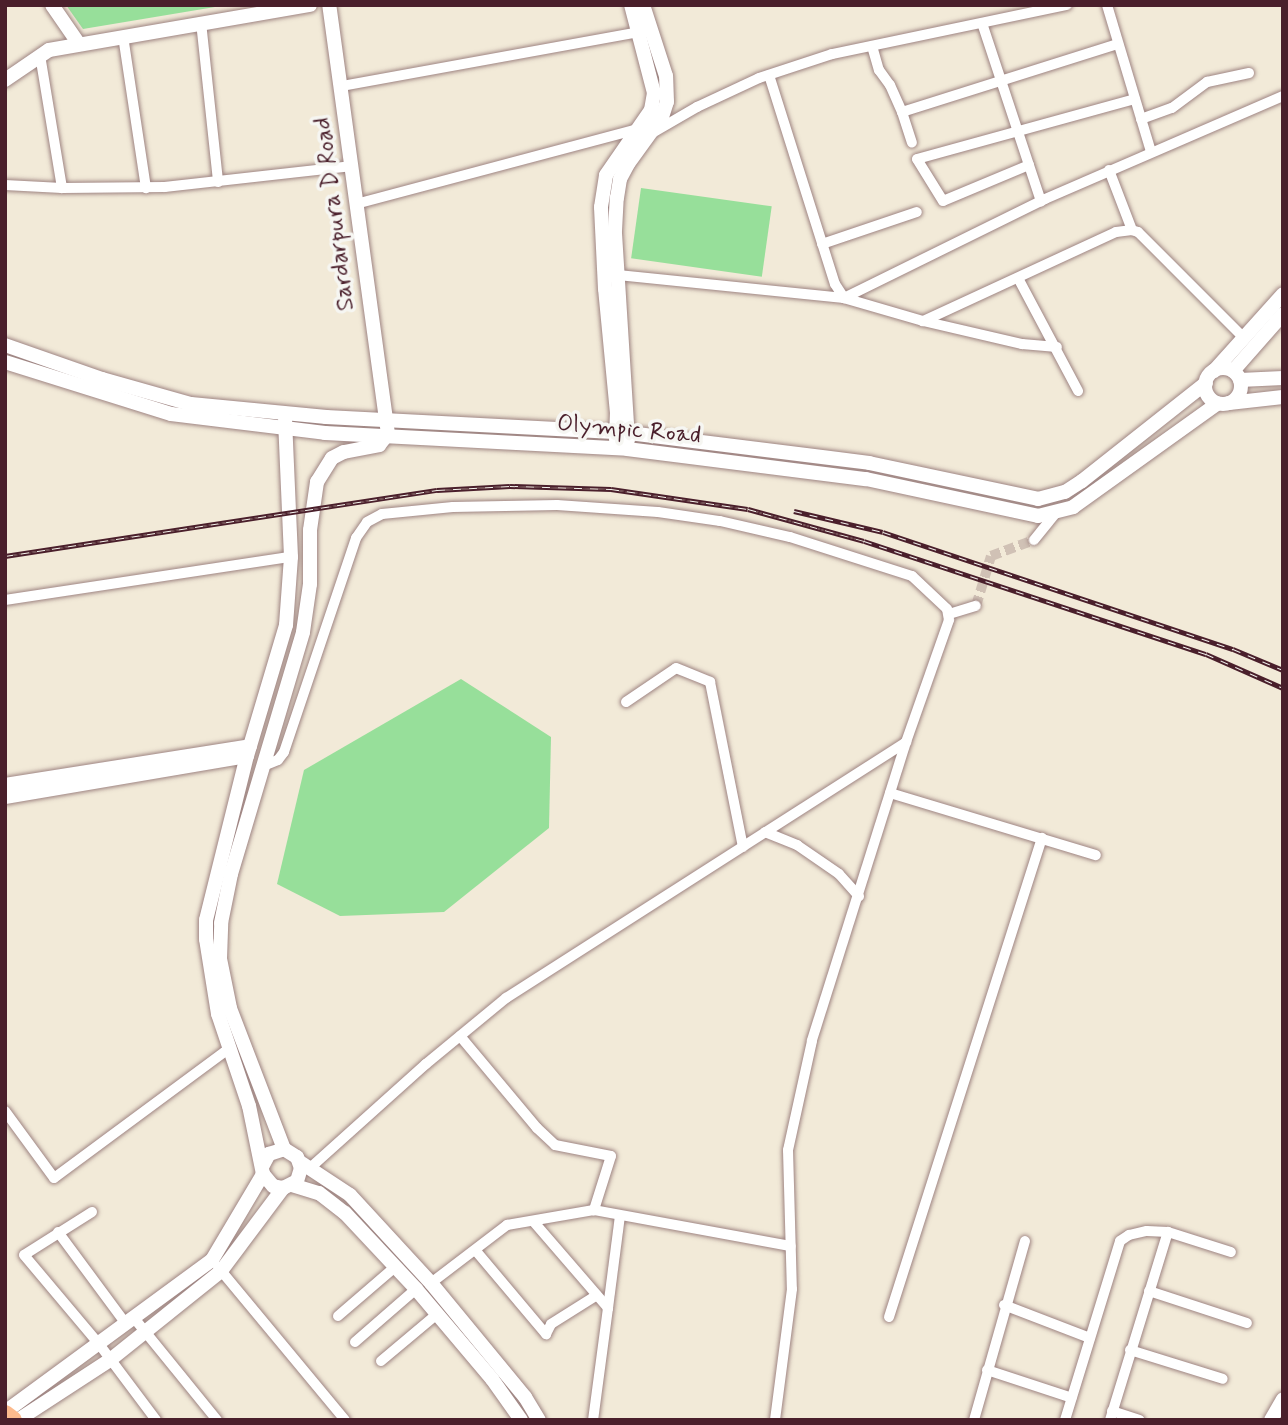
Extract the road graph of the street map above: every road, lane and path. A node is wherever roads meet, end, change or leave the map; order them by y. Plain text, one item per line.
1 (52, 5) edge
2 (310, 5) edge
3 (329, 5) edge
4 (631, 5) edge
5 (643, 5) edge
6 (1067, 5) edge
7 (1107, 5) edge
8 (201, 22) junction
9 (982, 23) junction
10 (639, 32) junction
11 (123, 36) junction
12 (79, 44) junction
13 (1118, 44) junction
14 (872, 46) junction
15 (40, 55) junction
16 (1249, 73) dead end
17 (769, 75) junction
18 (5, 80) edge
19 (1001, 81) junction
20 (341, 86) junction
21 (1283, 96) edge
22 (1135, 99) junction
23 (902, 112) junction
24 (1141, 119) junction
25 (643, 131) junction
26 (1018, 132) junction
27 (912, 142) dead end
28 (1151, 152) junction
29 (1029, 165) junction
30 (352, 166) junction
31 (1109, 170) junction
32 (218, 182) junction
33 (5, 185) edge
34 (62, 188) junction
35 (146, 188) junction
36 (1041, 201) junction
37 (356, 204) junction
38 (917, 212) dead end
39 (1132, 230) junction
40 (822, 244) junction
41 (618, 275) junction
42 (1018, 278) junction
43 (1283, 293) edge
44 (844, 298) junction
45 (1283, 314) edge
46 (923, 321) junction
47 (1242, 336) junction
48 (5, 345) edge
49 (1057, 347) junction
50 (5, 362) edge
51 (1236, 376) junction
52 (1210, 377) junction
53 (1283, 378) edge
54 (1078, 391) dead end
55 (1283, 397) edge
56 (1223, 403) junction
57 (191, 410) junction
58 (286, 413) junction
59 (388, 418) junction
60 (285, 429) junction
61 (623, 432) junction
62 (388, 434) junction
63 (621, 449) junction
64 (1056, 513) junction
65 (1034, 540) tunnel mouth
66 (291, 557) junction
67 (5, 600) edge
68 (976, 606) dead end
69 (949, 614) junction
70 (626, 702) dead end
71 (906, 742) junction
72 (249, 751) junction
73 (261, 773) junction
74 (243, 775) junction
75 (5, 785) edge
76 (890, 793) junction
77 (5, 797) edge
78 (765, 832) junction
79 (1042, 838) junction
80 (743, 847) junction
81 (1096, 855) dead end
82 (859, 896) junction
83 (460, 1036) junction
84 (230, 1048) junction
85 (5, 1111) edge
86 (284, 1149) junction
87 (305, 1165) junction
88 (263, 1171) junction
89 (288, 1186) junction
90 (594, 1210) junction
91 (92, 1212) dead end
92 (620, 1216) junction
93 (533, 1221) junction
94 (1168, 1232) junction
95 (58, 1233) junction
96 (1025, 1241) dead end
97 (791, 1246) junction
98 (476, 1251) junction
99 (1231, 1252) dead end
100 (216, 1265) junction
101 (395, 1267) junction
102 (431, 1283) junction
103 (415, 1289) junction
104 (1149, 1291) junction
105 (597, 1295) junction
106 (1004, 1305) junction
107 (608, 1308) junction
108 (437, 1314) junction
109 (338, 1316) dead end
110 (889, 1317) dead end
111 (130, 1321) junction
112 (1247, 1323) dead end
113 (145, 1332) junction
114 (1090, 1338) junction
115 (355, 1342) dead end
116 (99, 1344) junction
117 (1130, 1350) junction
118 (110, 1360) junction
119 (381, 1362) dead end
120 (987, 1370) junction
121 (1223, 1379) dead end
122 (1072, 1398) junction
123 (1283, 1399) edge
124 (5, 1413) edge
125 (1111, 1415) edge
126 (517, 1418) edge
127 (16, 1420) edge
128 (156, 1420) edge
129 (217, 1420) edge
130 (345, 1420) edge
131 (539, 1420) edge
132 (593, 1420) edge
133 (775, 1420) edge
134 (974, 1420) edge
135 (1065, 1420) edge
136 (1140, 1420) edge
137 (1271, 1420) edge

1 - 12 street
2 - 8 street
3 - 20 street, Sardarpura D Road
4 - 10 street
5 - 25 street
6 - 9 street
7 - 13 street
8 - 11 street
8 - 32 street
9 - 14 street
9 - 19 street
10 - 20 street
10 - 25 street
11 - 12 street
11 - 35 street
12 - 15 street
13 - 19 street
13 - 22 street
14 - 17 street
14 - 23 street
15 - 18 street
15 - 34 street
16 - 24 street
17 - 25 street
17 - 40 street
19 - 23 street
19 - 26 street
20 - 30 street, Sardarpura D Road
21 - 28 street
22 - 24 street
22 - 26 street
23 - 27 street
24 - 28 street
25 - 37 street
25 - 41 street
25 - 61 street
26 - 29 street
26 - 29 street
28 - 31 street
29 - 36 street
30 - 32 street
30 - 37 street, Sardarpura D Road
31 - 36 street
31 - 39 street
32 - 35 street
33 - 34 street
34 - 35 street
36 - 44 street
37 - 59 street, Sardarpura D Road
38 - 40 street
39 - 42 street
39 - 47 street
40 - 44 street
41 - 44 street
41 - 61 street
42 - 46 street
42 - 49 street
43 - 47 street, Olympic Road
44 - 46 street
45 - 51 street
46 - 49 street
47 - 52 street, Olympic Road
48 - 57 street, Olympic Road
49 - 54 street
50 - 57 street, Olympic Road
51 - 52 street
51 - 53 street
51 - 56 street
52 - 56 street
52 - 61 street, Olympic Road
55 - 56 street
56 - 64 street, Olympic Road
57 - 58 street, Olympic Road
57 - 60 street, Olympic Road
58 - 59 street, Olympic Road
58 - 60 street
59 - 61 street, Olympic Road
59 - 62 street, Sardarpura D Road
60 - 62 street, Olympic Road
60 - 66 street
61 - 63 street
62 - 63 street, Olympic Road
62 - 73 street
63 - 64 street, Olympic Road
64 - 65 street
66 - 67 street
66 - 72 street
68 - 69 street
69 - 71 street
69 - 73 street
70 - 80 street
71 - 76 street
71 - 78 street
72 - 74 street
72 - 75 street
72 - 77 street
73 - 74 street
73 - 86 street
74 - 84 street
76 - 79 street
76 - 82 street
78 - 80 street
78 - 82 street
79 - 81 street
79 - 110 street
80 - 83 street
82 - 97 street
83 - 87 street
83 - 90 street
84 - 85 street
84 - 88 street
86 - 87 street
86 - 88 street
87 - 89 street
87 - 102 street
88 - 89 street
88 - 100 street
89 - 100 street
89 - 101 street
90 - 92 street
90 - 93 street
91 - 95 street
92 - 97 street
92 - 107 street
93 - 98 street
93 - 105 street
94 - 99 street
94 - 104 street
94 - 114 street
95 - 111 street
95 - 116 street
96 - 106 street
97 - 133 street
98 - 102 street
98 - 105 street
100 - 111 street
100 - 113 street
100 - 130 street
101 - 103 street
101 - 109 street
102 - 131 street
103 - 108 street
103 - 115 street
104 - 112 street
104 - 117 street
105 - 107 street
106 - 114 street
106 - 120 street
107 - 132 street
108 - 119 street
108 - 126 street
111 - 113 street
111 - 116 street
113 - 118 street
113 - 129 street
114 - 122 street
116 - 118 street
116 - 124 street
117 - 121 street
117 - 125 street
118 - 127 street
118 - 128 street
120 - 122 street
120 - 134 street
122 - 135 street
123 - 137 street
124 - 127 highway
125 - 136 street

